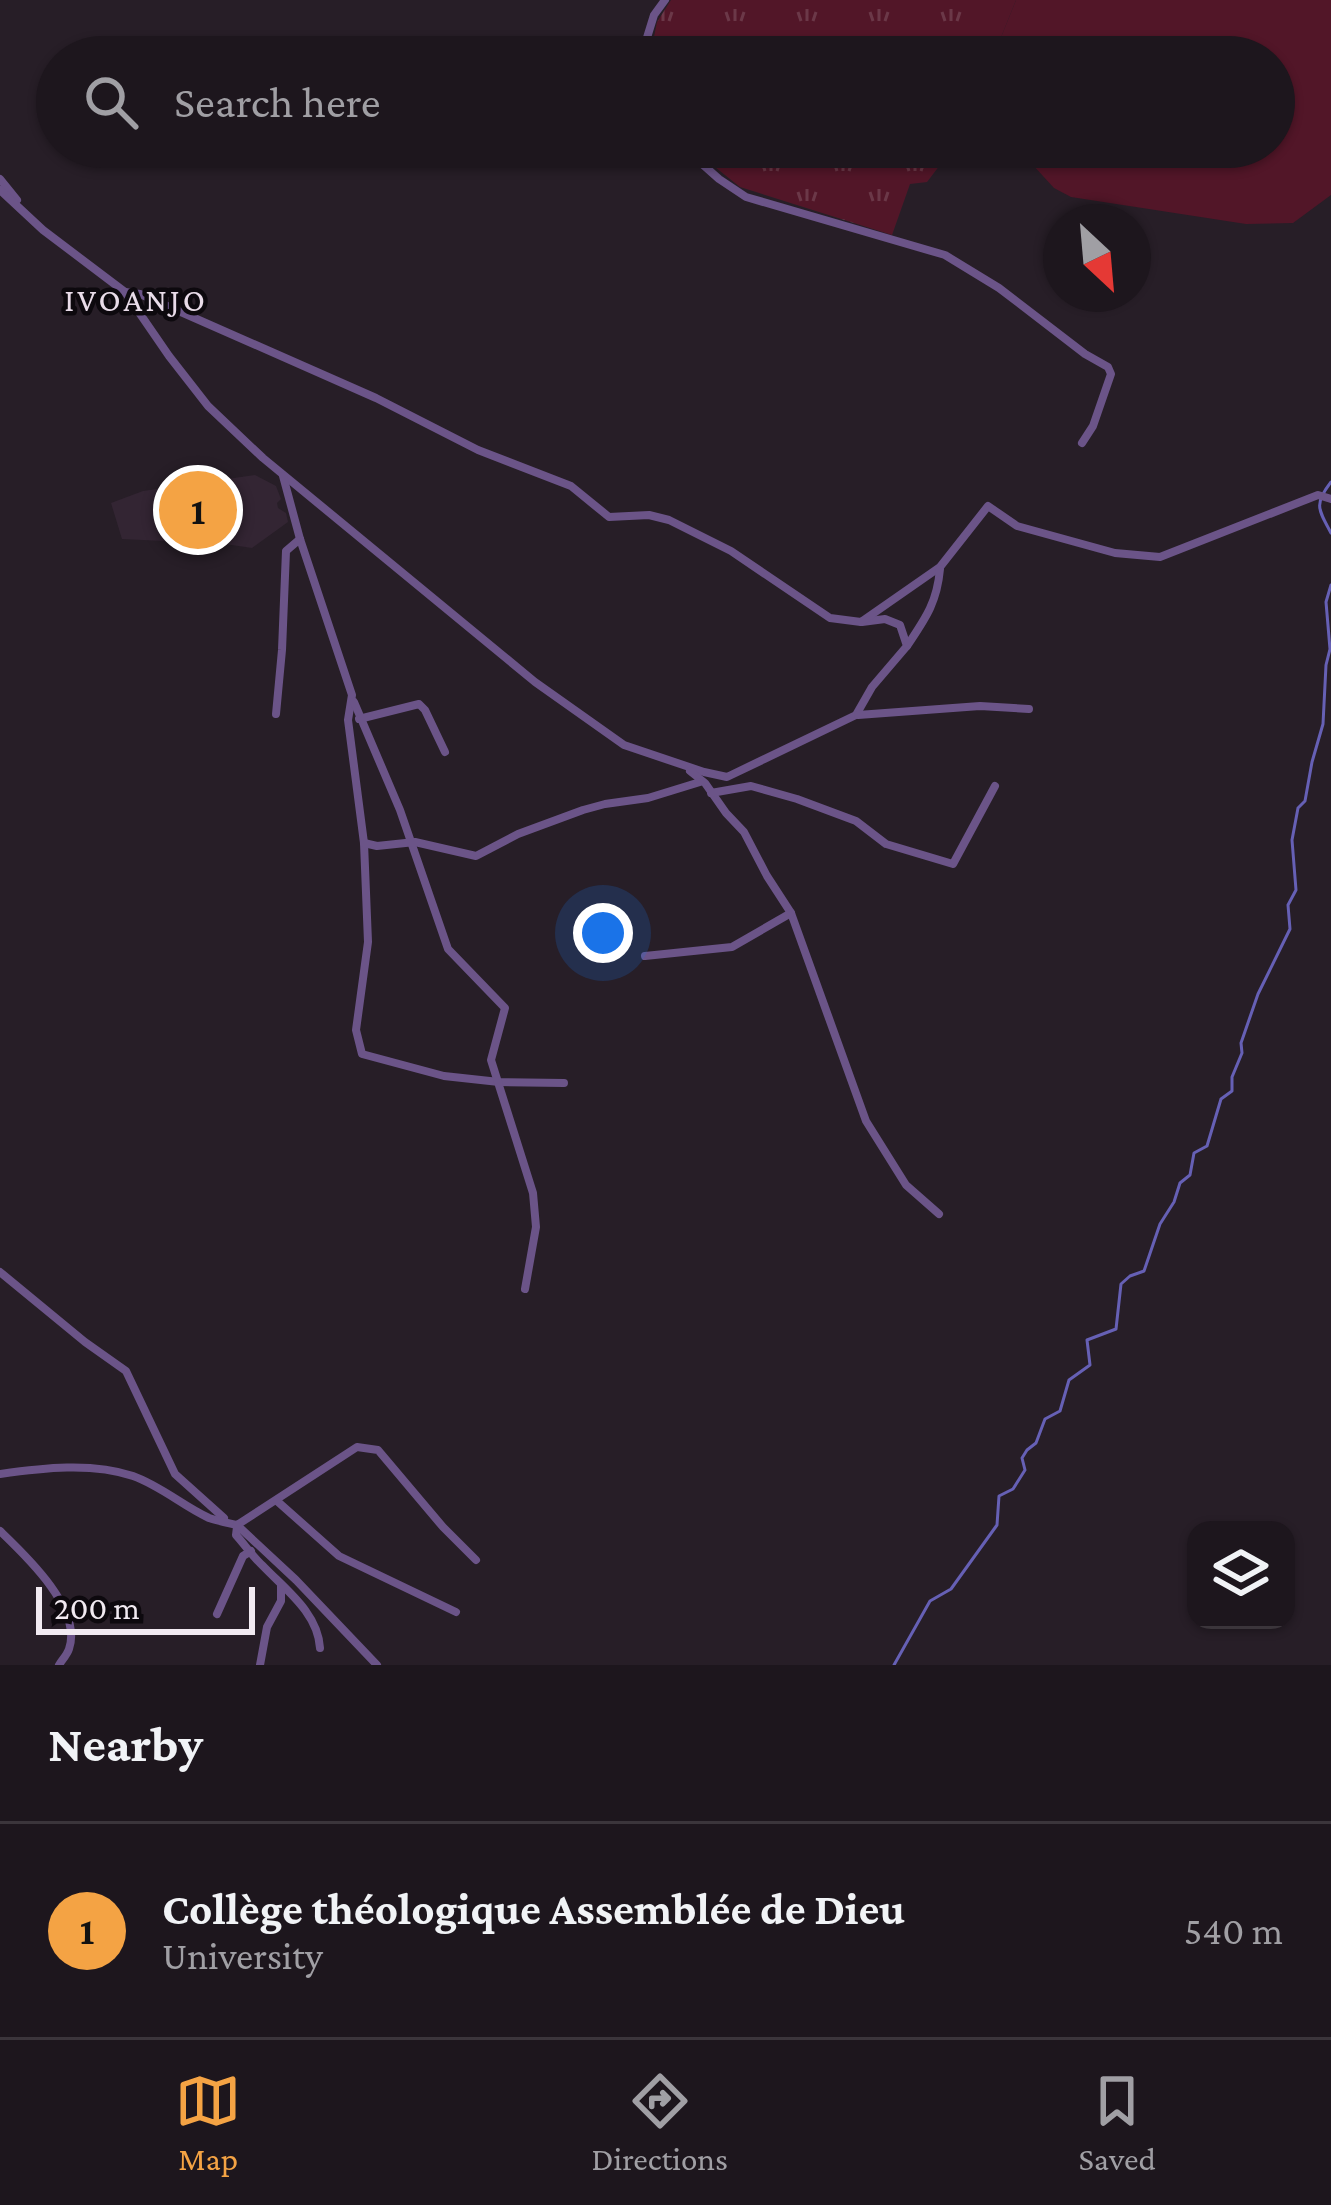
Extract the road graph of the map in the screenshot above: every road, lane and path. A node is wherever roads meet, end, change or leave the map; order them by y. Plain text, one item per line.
1 (665, 0) edge
2 (647, 36) edge
3 (707, 168) edge
4 (0, 178) edge
5 (0, 190) edge
6 (33, 220) junction
7 (125, 292) junction
8 (1082, 443) dead end
9 (283, 475) junction
10 (1325, 497) edge
11 (300, 538) junction
12 (940, 567) junction
13 (861, 622) junction
14 (907, 646) junction
15 (352, 695) junction
16 (1029, 710) dead end
17 (276, 714) dead end
18 (856, 715) junction
19 (359, 719) junction
20 (445, 752) dead end
21 (685, 766) junction
22 (702, 782) junction
23 (995, 786) dead end
24 (711, 793) junction
25 (411, 843) junction
26 (364, 844) junction
27 (791, 913) junction
28 (645, 956) dead end
29 (499, 1082) junction
30 (564, 1083) dead end
31 (939, 1214) dead end
32 (0, 1272) edge
33 (525, 1289) dead end
34 (0, 1474) edge
35 (277, 1501) junction
36 (237, 1526) junction
37 (0, 1531) edge
38 (250, 1551) junction
39 (476, 1561) dead end
40 (281, 1584) junction
41 (456, 1612) dead end
42 (217, 1614) dead end
43 (320, 1648) dead end
44 (59, 1665) edge
45 (260, 1665) edge
46 (377, 1665) edge

1 - 2 street
3 - 8 street
4 - 6 street
5 - 6 street
6 - 7 street
7 - 9 street
7 - 13 street
9 - 11 street
9 - 21 street
10 - 12 street
11 - 15 street
11 - 17 street
12 - 13 street
12 - 14 street
13 - 14 street
14 - 18 street
15 - 19 street
15 - 26 street
16 - 18 street
18 - 21 street
19 - 20 street
19 - 25 street
21 - 22 street
22 - 24 street
22 - 25 street
23 - 24 street
24 - 27 street
25 - 26 street
25 - 29 street
26 - 29 street
27 - 28 street
27 - 31 street
29 - 30 street
29 - 33 street
32 - 36 street
34 - 36 street
35 - 36 street
35 - 39 street
35 - 41 street
36 - 38 street
36 - 46 street
37 - 44 street
38 - 40 street
38 - 42 street
40 - 43 street
40 - 45 street

